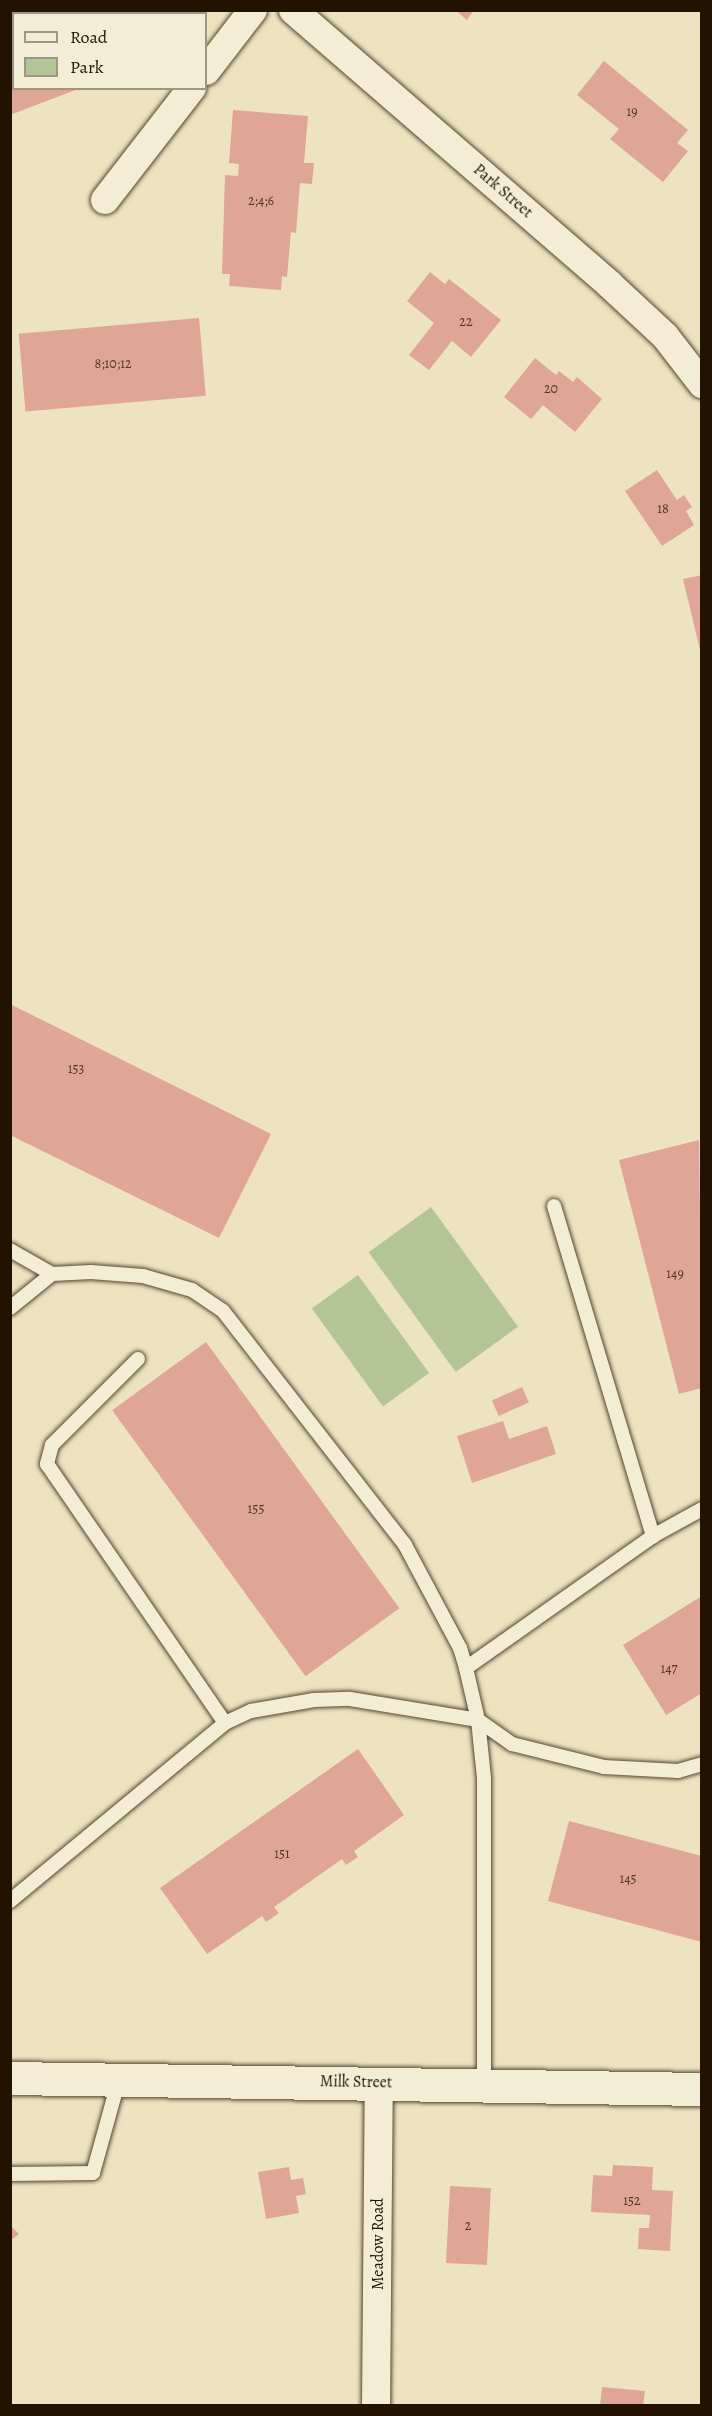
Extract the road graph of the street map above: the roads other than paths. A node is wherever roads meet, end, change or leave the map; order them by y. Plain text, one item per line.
1 (253, 10) edge
2 (293, 10) edge
3 (207, 70) edge
4 (190, 90) edge
5 (105, 200) dead end
6 (702, 384) edge
7 (554, 1206) dead end
8 (10, 1250) edge
9 (52, 1274) junction
10 (10, 1308) edge
11 (138, 1359) dead end
12 (702, 1509) edge
13 (653, 1536) junction
14 (466, 1668) junction
15 (478, 1720) junction
16 (225, 1723) junction
17 (702, 1764) edge
18 (10, 1900) edge
19 (10, 2078) edge
20 (119, 2079) junction
21 (379, 2082) junction
22 (484, 2084) junction
23 (702, 2089) edge
24 (10, 2174) edge
25 (376, 2406) edge

1 - 3 street
2 - 6 street, Park Street
4 - 5 street
7 - 13 lane
8 - 9 lane
9 - 10 lane
9 - 14 lane
11 - 16 lane
12 - 13 lane
13 - 14 lane
14 - 15 lane
15 - 16 lane
15 - 17 lane
15 - 22 lane
16 - 18 lane
19 - 20 main road, Milk Street
20 - 21 main road, Milk Street
20 - 24 lane
21 - 22 main road, Milk Street
21 - 25 street, Meadow Road
22 - 23 main road, Milk Street

